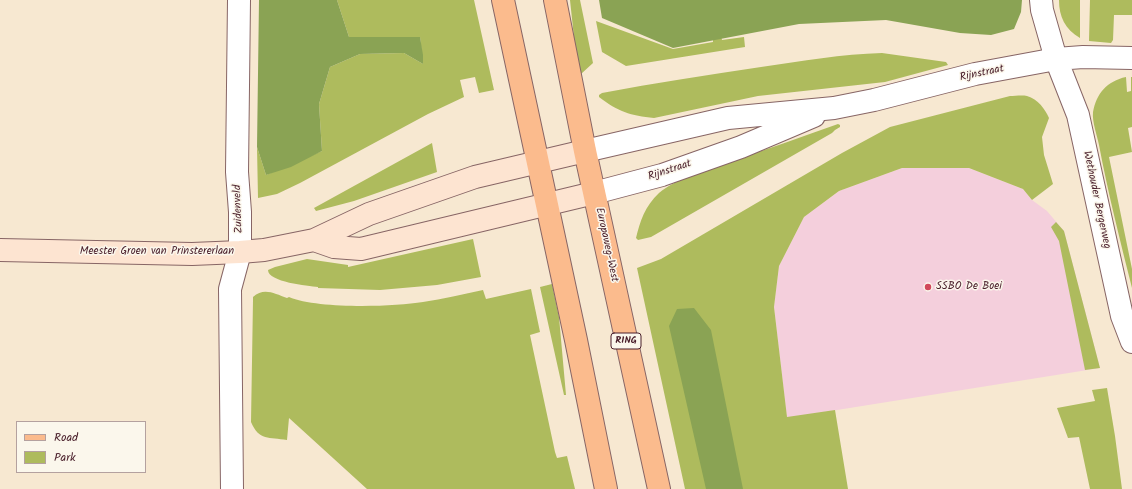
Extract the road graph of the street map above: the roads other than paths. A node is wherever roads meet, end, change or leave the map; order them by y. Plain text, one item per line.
1 (239, 0) edge
2 (503, 0) edge
3 (555, 0) edge
4 (1041, 0) edge
5 (1132, 58) edge
6 (1056, 59) junction
7 (834, 108) junction
8 (586, 151) junction
9 (537, 162) junction
10 (594, 193) junction
11 (546, 205) junction
12 (314, 240) junction
13 (0, 250) edge
14 (240, 252) junction
15 (1132, 342) edge
16 (232, 489) edge
17 (606, 489) edge
18 (659, 489) edge

1 - 14 street, Zuidenveld
2 - 9 main road
3 - 8 main road, Europaweg-West / RING
4 - 6 street, Wethouder Bergerweg
5 - 6 street, Rijnstraat
6 - 7 street, Rijnstraat
6 - 15 street, Wethouder Bergerweg
7 - 8 street, Rijnstraat
7 - 10 street, Rijnstraat
8 - 9 street, Meester Groen van Prinstererlaan
8 - 10 main road, Europaweg-West / RING
9 - 11 main road
9 - 12 street, Meester Groen van Prinstererlaan
10 - 11 street
10 - 18 main road, Europaweg-West / RING
11 - 12 street
11 - 17 main road
12 - 14 street, Meester Groen van Prinstererlaan
13 - 14 street, Meester Groen van Prinstererlaan
14 - 16 street, Zuidenveld

